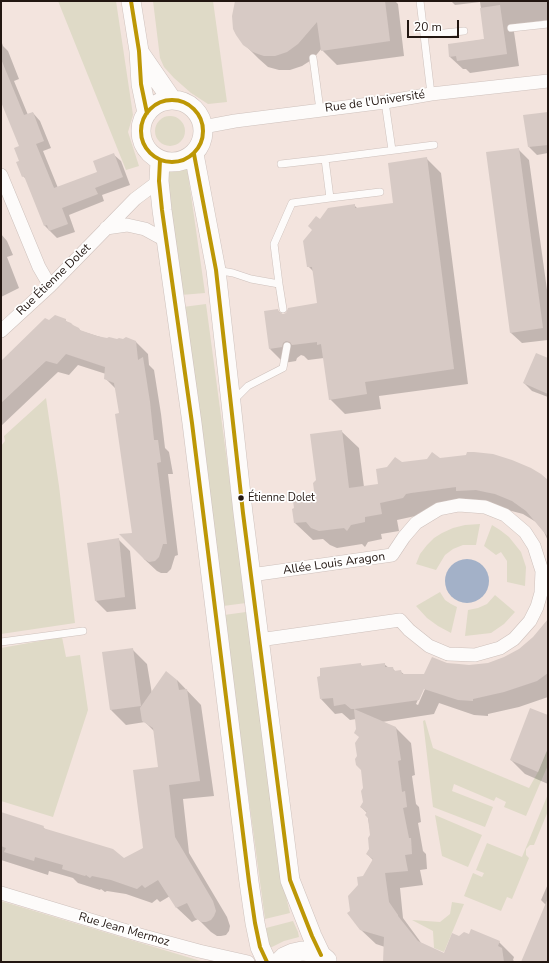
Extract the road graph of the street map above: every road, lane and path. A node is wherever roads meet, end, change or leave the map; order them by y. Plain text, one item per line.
1 (131, 1) edge
2 (420, 1) edge
3 (548, 24) edge
4 (511, 28) dead end
5 (464, 31) dead end
6 (424, 35) junction
7 (139, 51) junction
8 (313, 58) dead end
9 (548, 81) edge
10 (431, 94) junction
11 (172, 100) junction
12 (385, 102) junction
13 (320, 110) junction
14 (147, 113) junction
15 (203, 127) junction
16 (434, 144) dead end
17 (392, 150) junction
18 (194, 154) junction
19 (325, 159) junction
20 (160, 160) junction
21 (281, 164) dead end
22 (1, 175) edge
23 (159, 181) junction
24 (380, 192) dead end
25 (330, 198) junction
26 (106, 228) junction
27 (167, 241) junction
28 (216, 270) junction
29 (279, 284) junction
30 (50, 286) junction
31 (284, 309) dead end
32 (1, 331) edge
33 (287, 346) dead end
34 (232, 403) junction
35 (251, 575) junction
36 (543, 609) edge
37 (83, 631) dead end
38 (259, 640) junction
39 (1, 642) edge
40 (1, 893) edge
41 (326, 959) edge
42 (248, 962) edge
43 (267, 962) edge
44 (279, 962) edge

1 - 7 main road
2 - 6 lane
3 - 4 lane
5 - 6 lane
6 - 10 lane
7 - 11 main road
7 - 14 main road
8 - 13 lane
9 - 10 street, Rue de l'Université
10 - 12 street, Rue de l'Université
11 - 14 main road
11 - 15 main road
12 - 13 street, Rue de l'Université
12 - 17 lane
13 - 15 street, Rue de l'Université
14 - 20 main road
15 - 18 main road
16 - 17 lane
17 - 19 lane
18 - 20 main road
18 - 28 main road
19 - 21 lane
19 - 25 lane
20 - 23 main road
22 - 30 street
23 - 26 street, Rue Étienne Dolet
23 - 27 main road
24 - 25 lane
25 - 29 lane
26 - 27 street
26 - 30 street, Rue Étienne Dolet
27 - 43 main road
28 - 29 lane
28 - 34 main road
29 - 31 lane
30 - 32 street, Rue Étienne Dolet
33 - 34 lane
34 - 35 main road
35 - 36 street, Allée Louis Aragon
35 - 38 main road
36 - 38 street, Allée Louis Aragon
37 - 39 lane
38 - 41 main road
40 - 42 street, Rue Jean Mermoz
41 - 44 main road

